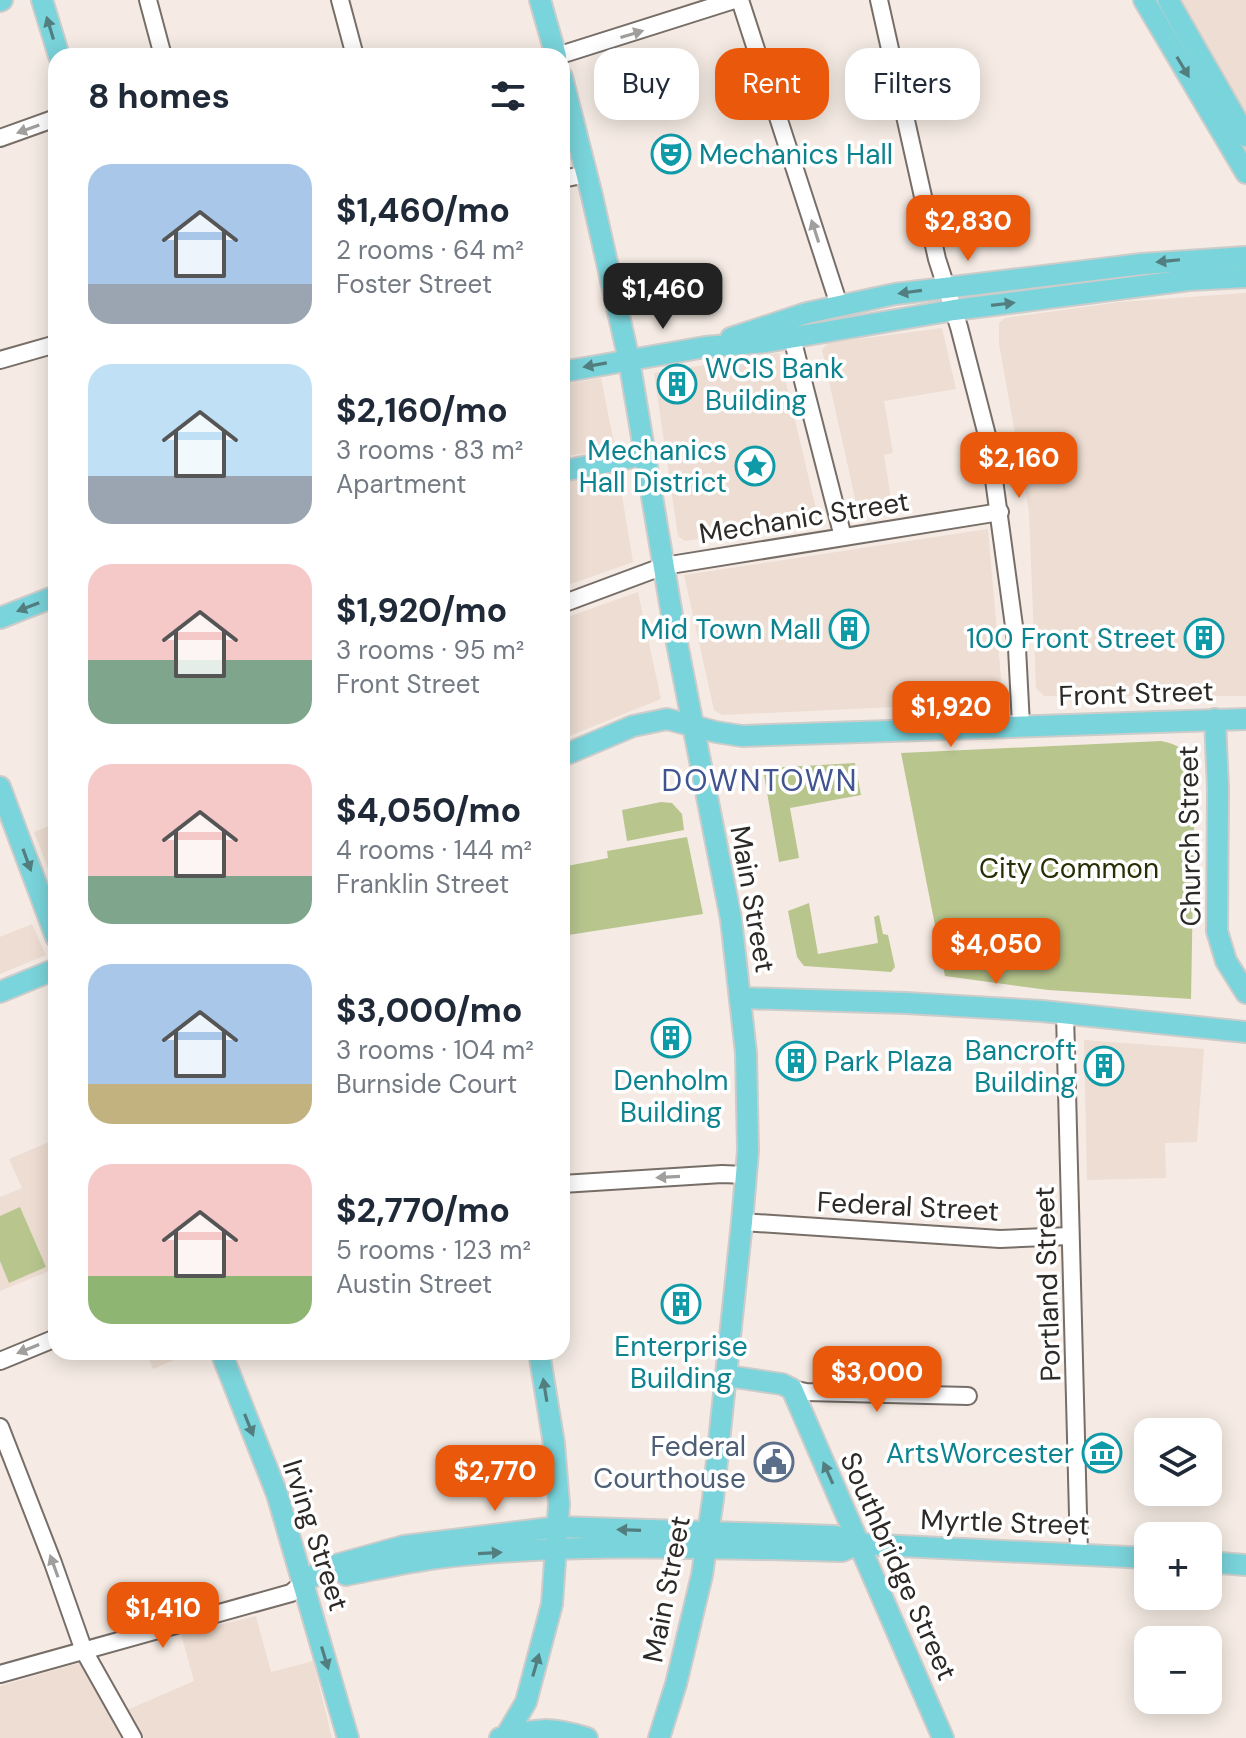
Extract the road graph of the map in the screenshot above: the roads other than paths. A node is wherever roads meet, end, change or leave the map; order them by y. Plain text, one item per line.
1 (42, 0) edge
2 (148, 0) edge
3 (340, 0) edge
4 (540, 0) edge
5 (737, 0) edge
6 (879, 0) edge
7 (1144, 0) edge
8 (1168, 0) edge
9 (57, 48) edge
10 (161, 48) edge
11 (353, 48) edge
12 (555, 48) edge
13 (570, 52) edge
14 (570, 108) edge
15 (48, 121) edge
16 (1246, 136) edge
17 (0, 138) edge
18 (1246, 173) edge
19 (587, 174) junction
20 (570, 177) edge
21 (1246, 257) edge
22 (1246, 277) edge
23 (947, 287) junction
24 (839, 305) junction
25 (954, 310) junction
26 (792, 338) junction
27 (48, 346) edge
28 (705, 347) junction
29 (0, 360) edge
30 (629, 360) junction
31 (570, 371) edge
32 (644, 455) junction
33 (570, 469) edge
34 (1000, 512) junction
35 (843, 537) junction
36 (664, 566) junction
37 (48, 599) edge
38 (570, 601) edge
39 (0, 618) edge
40 (1215, 719) junction
41 (1246, 719) edge
42 (1021, 725) junction
43 (694, 727) junction
44 (570, 752) edge
45 (0, 787) edge
46 (48, 916) edge
47 (48, 972) edge
48 (0, 992) edge
49 (1246, 993) edge
50 (742, 998) junction
51 (1065, 1014) junction
52 (1246, 1032) edge
53 (746, 1175) junction
54 (570, 1184) edge
55 (742, 1222) junction
56 (1070, 1236) junction
57 (48, 1341) edge
58 (224, 1360) edge
59 (540, 1360) edge
60 (0, 1361) edge
61 (728, 1376) junction
62 (792, 1389) junction
63 (968, 1396) dead end
64 (0, 1427) edge
65 (558, 1527) junction
66 (706, 1540) junction
67 (860, 1544) junction
68 (556, 1550) junction
69 (1079, 1553) junction
70 (1134, 1557) edge
71 (1222, 1563) edge
72 (1246, 1565) edge
73 (303, 1583) junction
74 (84, 1651) junction
75 (0, 1674) edge
76 (504, 1737) edge
77 (133, 1738) edge
78 (348, 1738) edge
79 (587, 1738) edge
80 (659, 1738) edge
81 (943, 1738) edge

9 -> 1 main road
2 - 10 street
3 - 11 street
4 - 12 main road
13 -> 5 street
24 -> 5 street
6 - 23 street
7 -> 18 main road
8 - 16 main road
14 - 19 main road, Main Street
15 -> 17 street
19 - 20 street
19 - 30 main road, Main Street
21 -> 23 main road
25 -> 22 main road
23 -> 24 main road
23 - 25 street
24 - 28 main road
25 - 26 main road
25 - 34 street
26 - 28 main road
26 - 35 street
27 - 29 street
28 - 30 main road
30 -> 31 main road
30 - 32 main road, Main Street
32 - 33 main road
32 - 36 main road, Main Street
34 - 35 street, Mechanic Street
34 - 42 street
35 - 36 street, Mechanic Street
36 - 38 street, Mechanic Street
36 - 43 main road, Main Street
37 -> 39 main road
40 - 41 main road, Front Street
40 - 42 main road, Front Street
40 - 49 main road, Church Street
42 - 43 main road, Front Street
43 - 44 main road, Front Street
43 - 50 main road, Main Street
45 -> 46 main road
47 - 48 main road
50 - 51 main road
50 - 53 main road, Main Street
51 - 52 main road
51 - 56 street, Portland Street
53 -> 54 street
53 - 55 main road, Main Street
55 - 56 street, Federal Street
55 - 61 main road, Main Street
56 - 69 street, Portland Street
57 -> 60 street
58 -> 73 main road, Irving Street
65 -> 59 main road
61 - 62 main road
61 - 66 main road, Main Street
62 - 63 street
67 -> 62 main road, Southbridge Street
74 -> 64 street
66 -> 65 main road
65 - 68 main road
65 - 73 main road
66 - 67 main road, Myrtle Street
66 - 68 main road
66 - 80 main road, Main Street
67 - 69 main road, Myrtle Street
67 - 81 main road, Southbridge Street
73 -> 68 main road
76 -> 68 main road
69 - 70 main road, Myrtle Street
71 - 72 main road
73 - 74 street
73 -> 78 main road, Irving Street
74 - 75 street
74 - 77 street
76 - 79 main road

